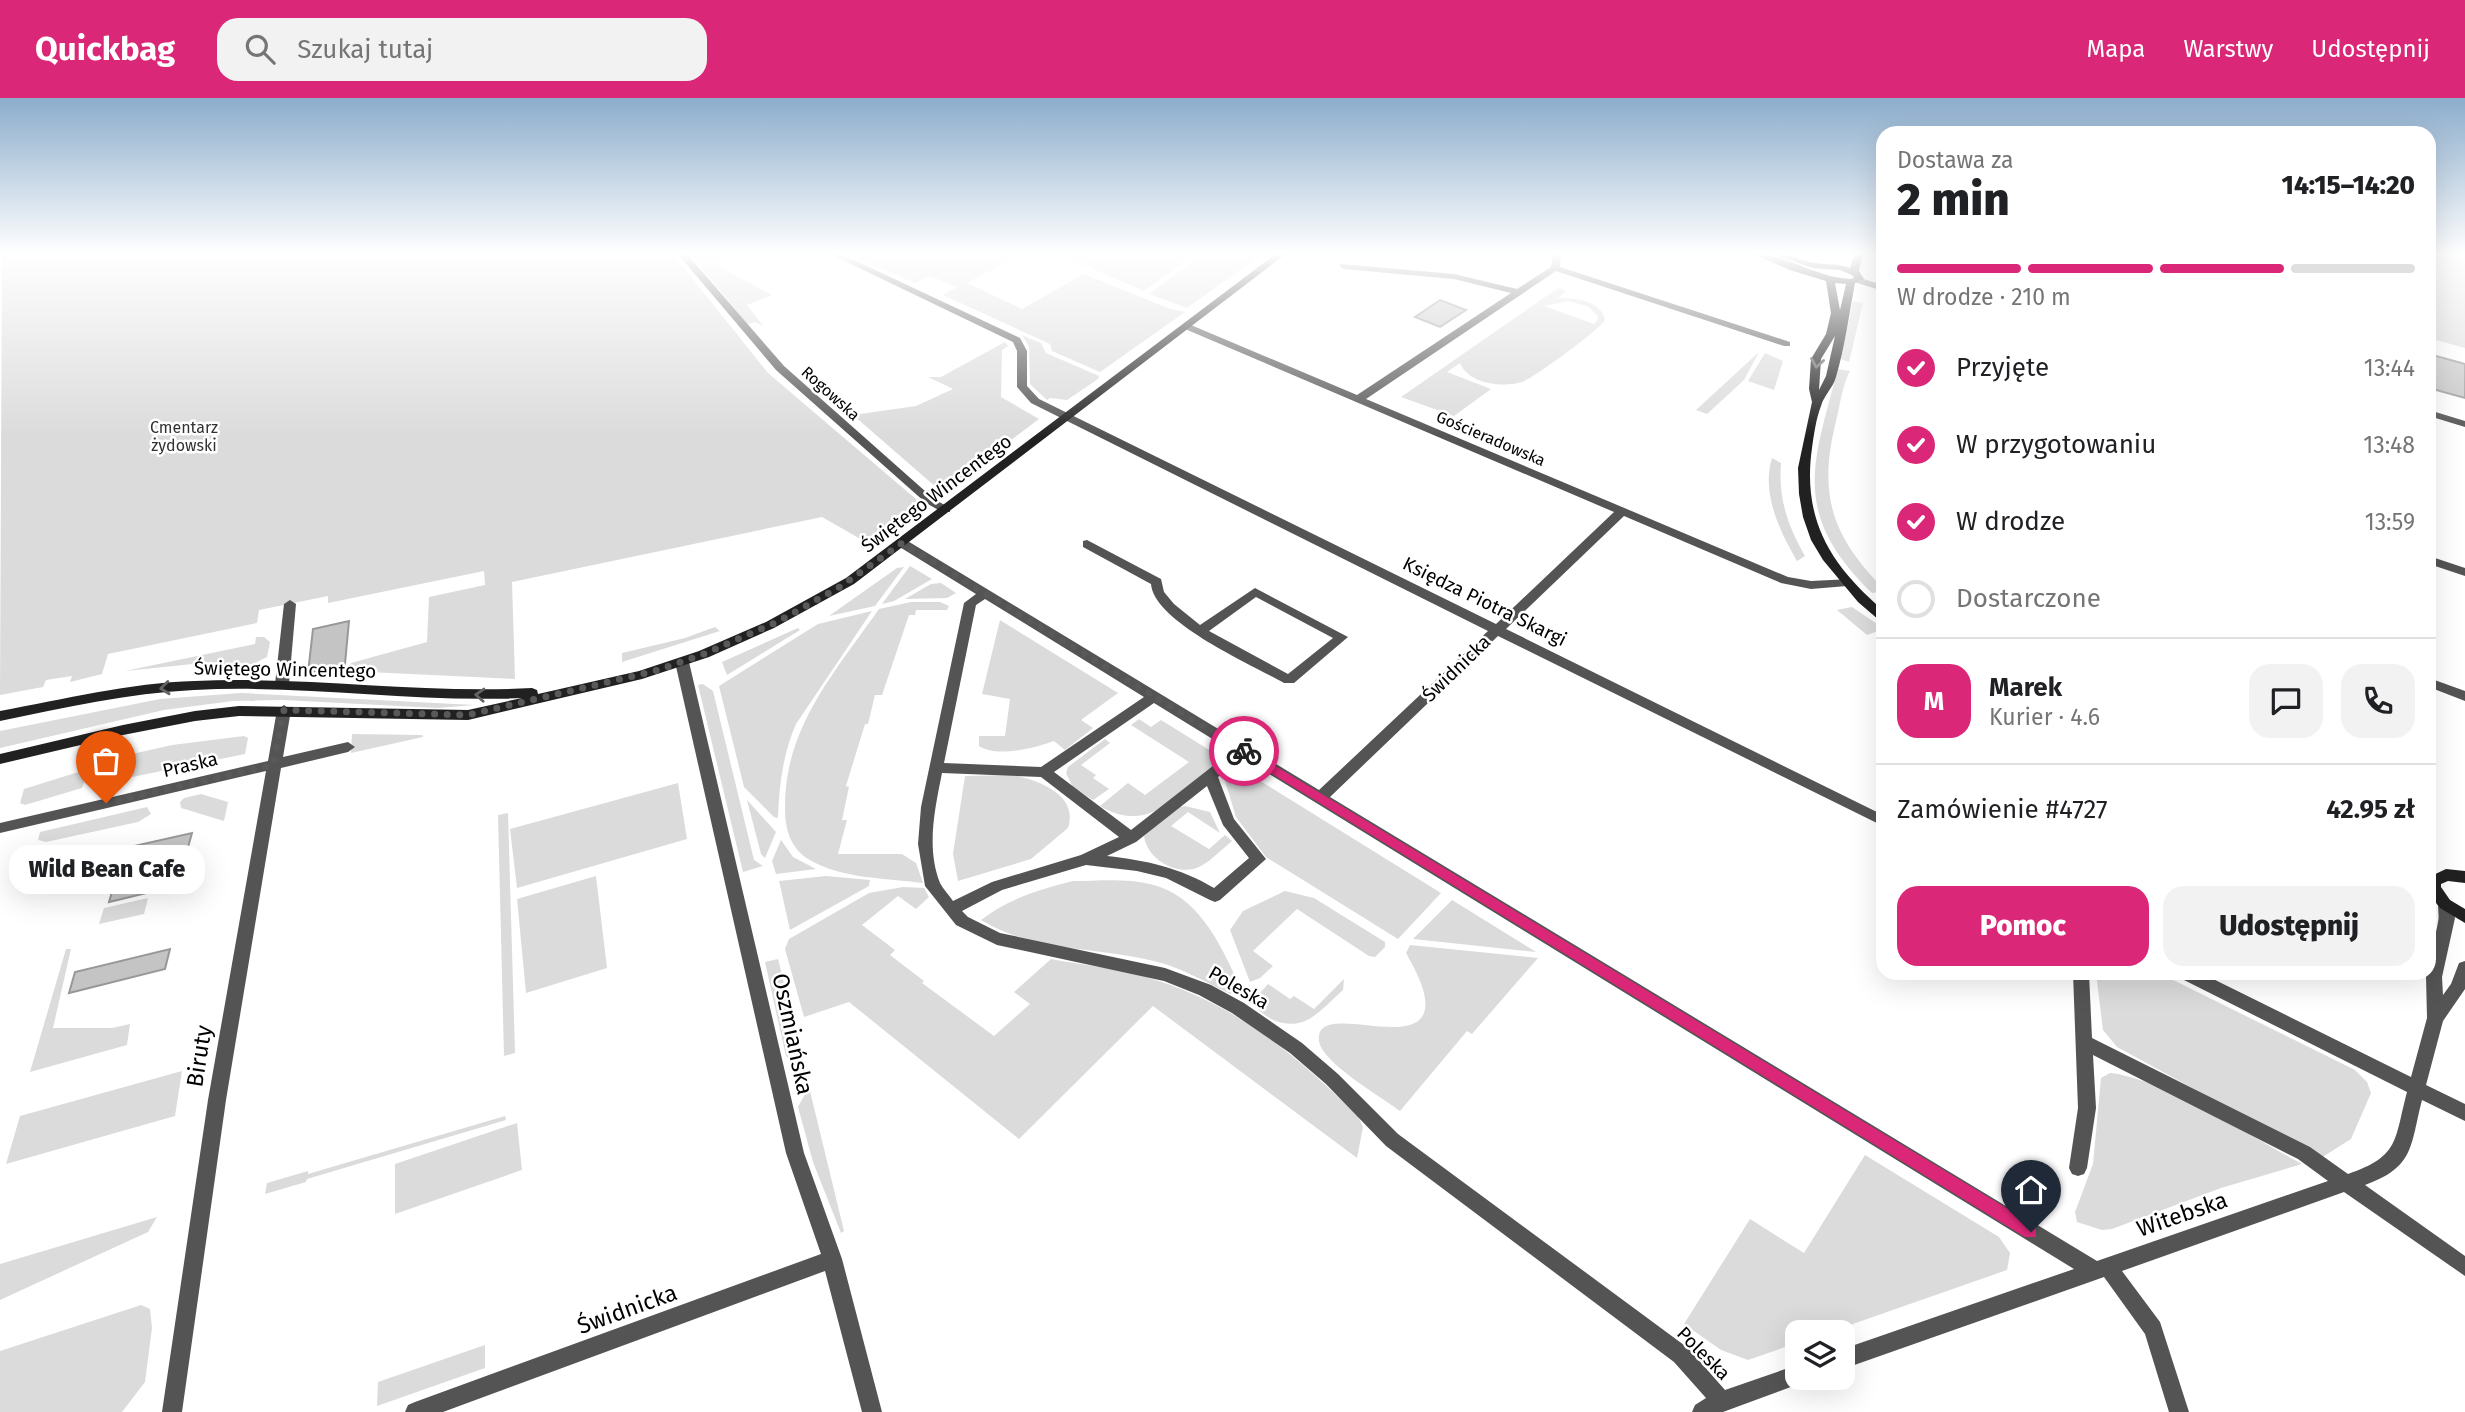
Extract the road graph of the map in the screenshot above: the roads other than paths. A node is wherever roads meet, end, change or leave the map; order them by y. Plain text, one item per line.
1 (734, 314) edge
2 (962, 314) edge
3 (1204, 314) edge
4 (1484, 314) edge
5 (1696, 314) edge
6 (1836, 314) edge
7 (1845, 314) edge
8 (1188, 327) junction
9 (1787, 344) dead end
10 (1358, 398) junction
11 (1817, 402) junction
12 (2436, 415) edge
13 (1068, 417) junction
14 (2465, 424) edge
15 (946, 510) junction
16 (1622, 511) junction
17 (902, 543) junction
18 (1087, 544) dead end
19 (2436, 562) edge
20 (2465, 572) edge
21 (1847, 582) junction
22 (986, 593) junction
23 (290, 604) dead end
24 (1876, 610) edge
25 (1201, 630) junction
26 (1496, 630) junction
27 (682, 662) junction
28 (282, 684) junction
29 (2436, 685) edge
30 (572, 690) junction
31 (1154, 696) junction
32 (2465, 696) edge
33 (284, 710) junction
34 (0, 716) edge
35 (348, 747) dead end
36 (1243, 750) junction
37 (0, 759) edge
38 (273, 765) junction
39 (936, 768) junction
40 (1044, 772) junction
41 (1211, 777) junction
42 (1321, 797) junction
43 (1876, 818) edge
44 (0, 828) edge
45 (1131, 838) junction
46 (1086, 859) junction
47 (2436, 874) edge
48 (2465, 877) edge
49 (2437, 898) edge
50 (951, 909) junction
51 (2465, 917) edge
52 (2436, 968) edge
53 (2465, 968) edge
54 (2082, 980) edge
55 (2200, 980) edge
56 (2434, 980) edge
57 (2435, 1018) junction
58 (2086, 1043) junction
59 (2418, 1090) junction
60 (2465, 1113) edge
61 (2078, 1168) dead end
62 (2349, 1182) junction
63 (832, 1259) junction
64 (2465, 1267) edge
65 (2100, 1268) junction
66 (1855, 1355) edge
67 (1785, 1379) edge
68 (1722, 1401) junction
69 (438, 1408) edge
70 (172, 1412) edge
71 (415, 1412) edge
72 (872, 1412) edge
73 (1702, 1412) edge
74 (2179, 1412) edge

1 - 15 street, Rogowska
2 - 13 street, Księdza Piotra Skargi
3 - 8 street, Świętego Wincentego
4 - 10 street
5 - 9 street
6 -> 11 street
7 - 11 street
8 - 10 street, Gościeradowska
8 - 13 street, Świętego Wincentego
10 - 16 street, Gościeradowska
11 - 21 street
12 - 14 street
13 - 15 street, Świętego Wincentego
13 - 26 street, Księdza Piotra Skargi
15 - 17 street, Świętego Wincentego
16 - 21 street, Gościeradowska
16 - 26 street, Świdnicka
17 - 22 street
17 - 27 street, Świętego Wincentego
18 - 25 street
19 - 20 street
21 - 24 street
22 - 31 street
22 - 39 street, Poleska
23 - 28 street
25 - 25 street
26 - 42 street, Świdnicka
26 - 43 street, Księdza Piotra Skargi
27 - 30 street, Świętego Wincentego
27 - 63 street, Oszmiańska
30 -> 28 street, Świętego Wincentego
28 -> 34 street, Świętego Wincentego
29 - 32 street
30 - 33 street, Świętego Wincentego
31 - 36 street
31 - 40 street
33 - 37 street, Świętego Wincentego
33 - 38 street, Biruty
35 - 38 street, Praska
36 - 41 street
36 - 42 street
38 - 44 street, Praska
38 - 70 street, Biruty
39 - 40 street
39 - 50 street, Poleska
40 - 45 street
41 - 45 street
41 - 46 street
42 - 65 street
45 - 46 street
46 - 50 street
47 - 48 street
49 - 51 street
49 - 52 street, Witebska
50 - 68 street, Poleska
53 - 57 street, Witebska
54 - 58 street
55 - 59 street
56 - 57 street, Witebska
57 - 59 street, Witebska
58 - 61 street
58 - 62 street
59 - 60 street
59 - 62 street, Witebska
62 - 64 street
62 - 65 street, Witebska
63 - 69 street, Świdnicka
63 - 72 street, Oszmiańska
65 - 66 street, Witebska
65 - 74 street
67 - 68 street
68 - 73 street
69 - 71 street, Świdnicka

